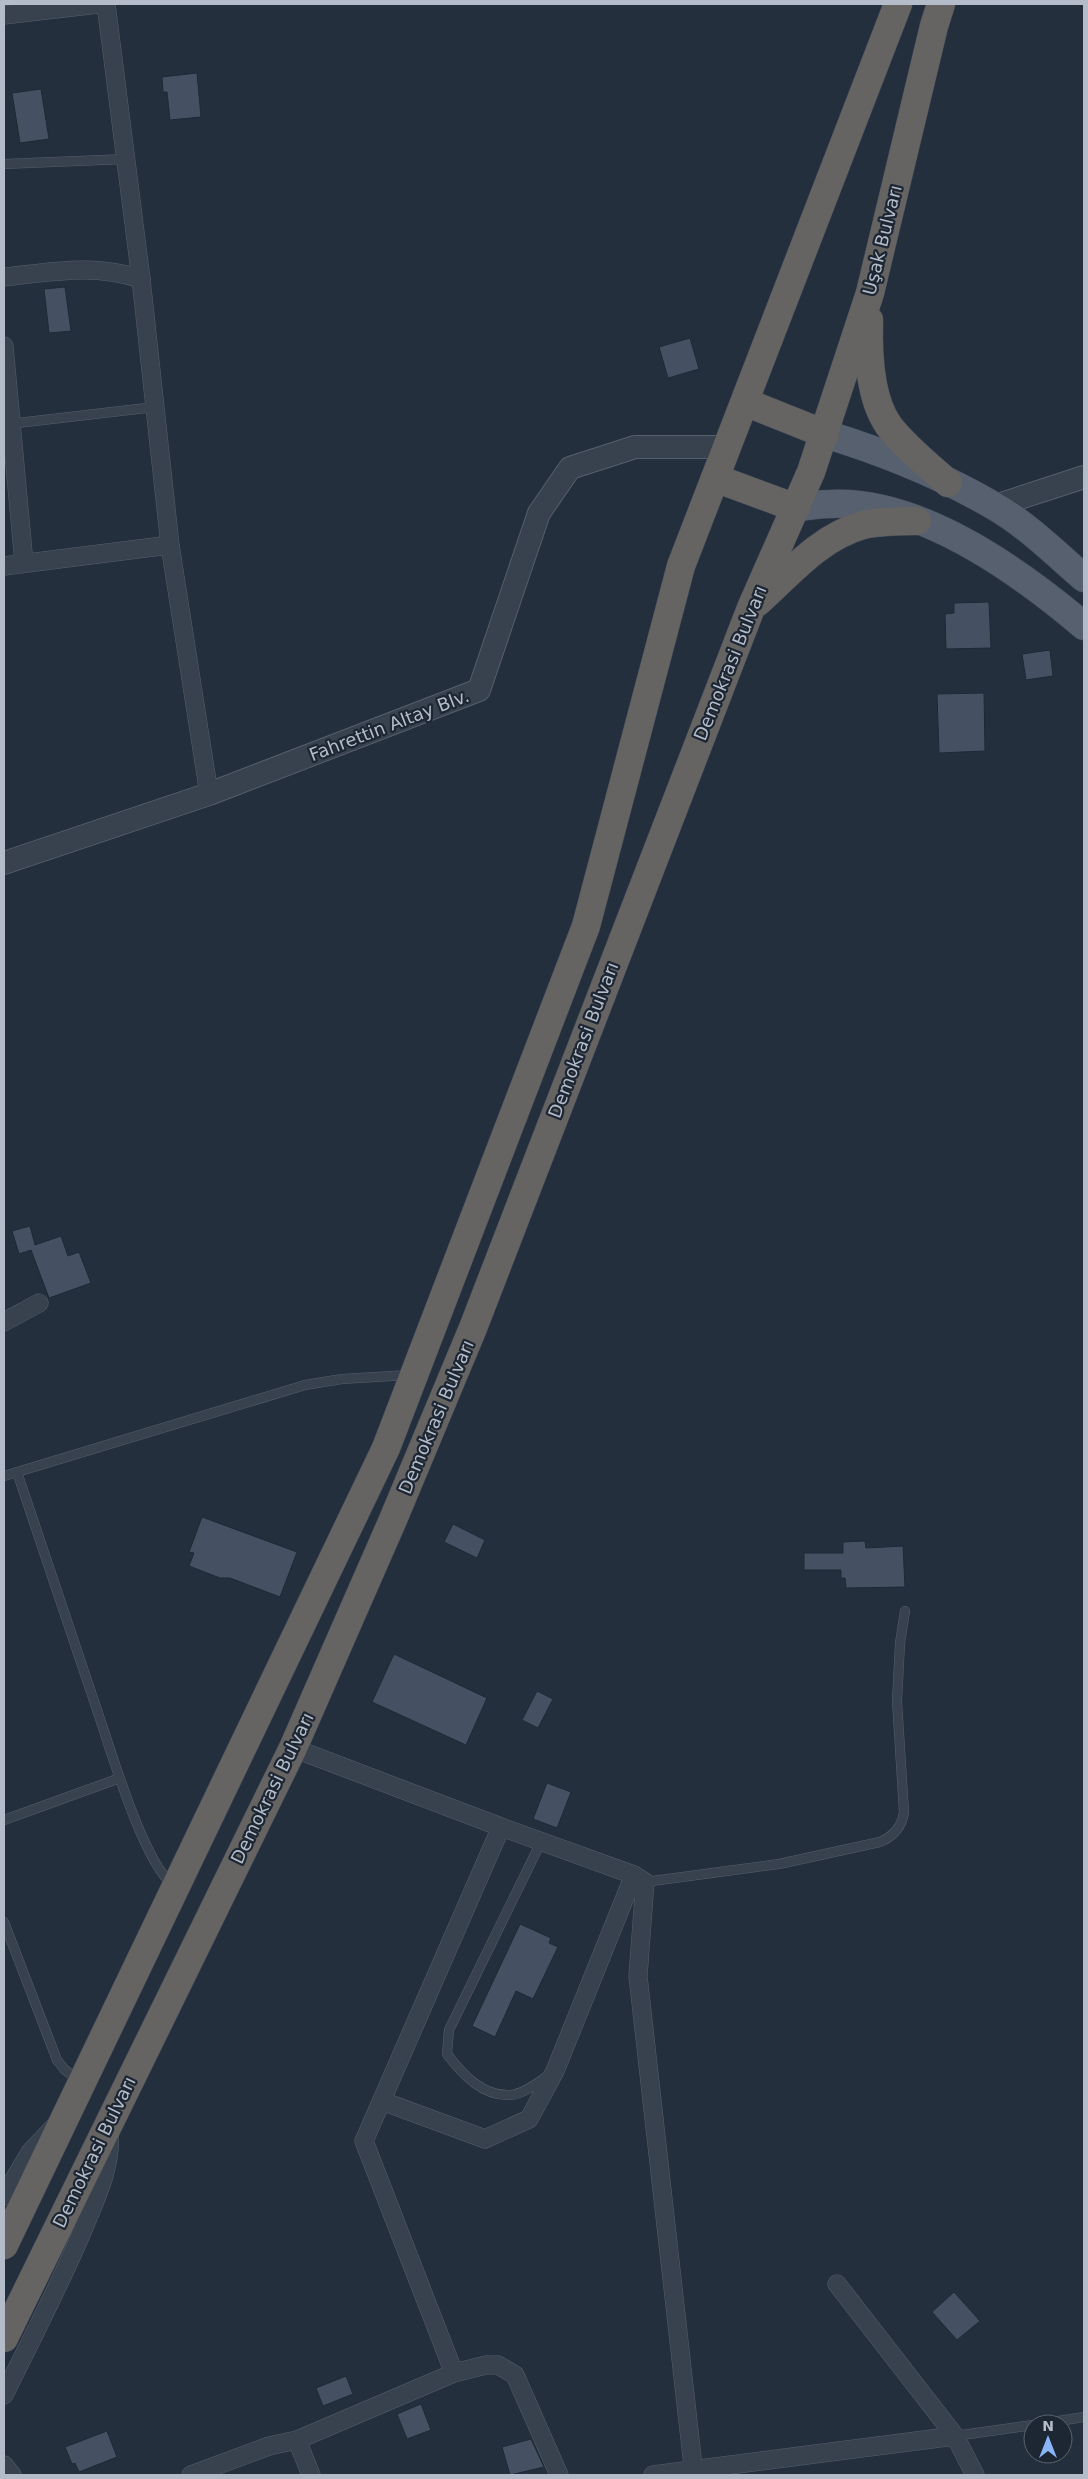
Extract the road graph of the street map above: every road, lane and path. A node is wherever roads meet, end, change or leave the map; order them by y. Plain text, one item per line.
1 (99, 4) edge
2 (106, 4) edge
3 (898, 4) edge
4 (941, 4) edge
5 (4, 15) edge
6 (126, 159) junction
7 (4, 164) edge
8 (4, 277) edge
9 (141, 279) junction
10 (870, 293) junction
11 (4, 346) edge
12 (745, 402) junction
13 (155, 407) junction
14 (7, 424) edge
15 (825, 434) junction
16 (727, 448) junction
17 (811, 472) joint
18 (1084, 477) edge
19 (715, 478) junction
20 (948, 482) junction
21 (995, 506) junction
22 (796, 508) junction
23 (917, 521) junction
24 (170, 545) junction
25 (24, 563) junction
26 (4, 566) edge
27 (1084, 578) edge
28 (751, 608) junction
29 (1084, 626) edge
30 (209, 794) junction
31 (4, 863) edge
32 (40, 1303) dead end
33 (4, 1322) edge
34 (414, 1375) junction
35 (17, 1472) junction
36 (4, 1476) edge
37 (905, 1611) dead end
38 (293, 1748) junction
39 (120, 1778) junction
40 (4, 1820) edge
41 (501, 1827) junction
42 (541, 1842) junction
43 (639, 1879) junction
44 (176, 1888) junction
45 (4, 1922) edge
46 (555, 2071) junction
47 (83, 2084) junction
48 (382, 2101) junction
49 (66, 2117) junction
50 (109, 2122) junction
51 (4, 2196) edge
52 (4, 2245) edge
53 (837, 2284) dead end
54 (4, 2338) edge
55 (454, 2373) junction
56 (4, 2395) edge
57 (1023, 2426) edge
58 (955, 2436) junction
59 (297, 2440) junction
60 (4, 2465) edge
61 (694, 2472) edge
62 (12, 2475) edge
63 (191, 2475) edge
64 (311, 2475) edge
65 (560, 2475) edge
66 (653, 2475) edge
67 (974, 2475) edge

1 - 5 street
2 - 6 street
3 - 12 highway
4 - 10 highway, Uşak Bulvarı
6 - 7 lane
6 - 9 street
8 - 9 street
9 - 13 street
10 - 15 highway, Uşak Bulvarı
10 - 20 highway
11 - 14 street
12 - 15 highway
12 - 16 highway
13 - 14 lane
13 - 24 street
14 - 25 street
15 - 17 highway, Uşak Bulvarı
15 - 20 main road
16 - 19 highway, Demokrasi Bulvarı
16 - 30 street, Fahrettin Altay Blv.
17 - 22 highway, Demokrasi Bulvarı
18 - 21 street
19 - 22 highway
19 - 34 highway, Demokrasi Bulvarı
20 - 21 main road
21 - 27 main road
22 - 23 main road
22 - 28 highway, Demokrasi Bulvarı
23 - 28 highway
23 - 29 main road
24 - 25 street
24 - 30 street
25 - 26 street
28 - 38 highway, Demokrasi Bulvarı
30 - 31 street, Fahrettin Altay Blv.
32 - 33 street
34 - 35 lane
34 - 44 highway, Demokrasi Bulvarı
35 - 36 lane
35 - 39 lane
37 - 43 lane
38 - 41 street
38 - 50 highway, Demokrasi Bulvarı
39 - 40 lane
39 - 44 lane
41 - 42 street
41 - 48 street
42 - 43 street
42 - 46 lane
43 - 46 street
43 - 61 street
44 - 47 highway, Demokrasi Bulvarı
45 - 47 lane
46 - 48 street
47 - 49 highway, Demokrasi Bulvarı
48 - 55 street
49 - 51 street
49 - 52 highway, Demokrasi Bulvarı
50 - 54 highway, Demokrasi Bulvarı
50 - 56 street
53 - 58 street
55 - 59 street
55 - 65 street
57 - 58 lane
58 - 61 street
58 - 67 street
59 - 63 street
59 - 64 street
60 - 62 street
61 - 66 street

